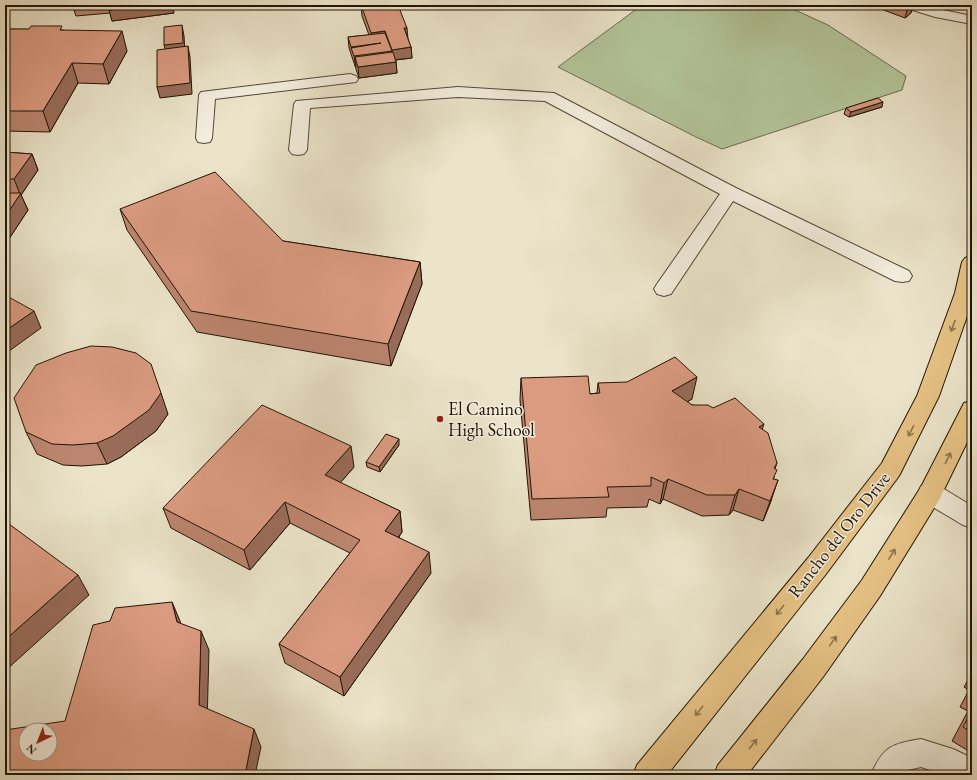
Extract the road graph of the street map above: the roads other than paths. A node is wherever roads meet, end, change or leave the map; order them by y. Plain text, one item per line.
1 (910, 5) edge
2 (972, 20) edge
3 (350, 79) dead end
4 (204, 138) dead end
5 (298, 150) dead end
6 (730, 192) junction
7 (972, 262) edge
8 (902, 276) dead end
9 (664, 289) dead end
10 (972, 409) edge
11 (930, 493) junction
12 (972, 518) edge
13 (648, 775) edge
14 (729, 775) edge
15 (886, 775) edge
16 (972, 775) edge

1 - 2 street
3 - 4 street
5 - 6 street
6 - 8 street
6 - 9 street
7 -> 13 main road, Rancho del Oro Drive
11 -> 10 main road
11 - 12 street
14 -> 11 main road
15 - 16 street

